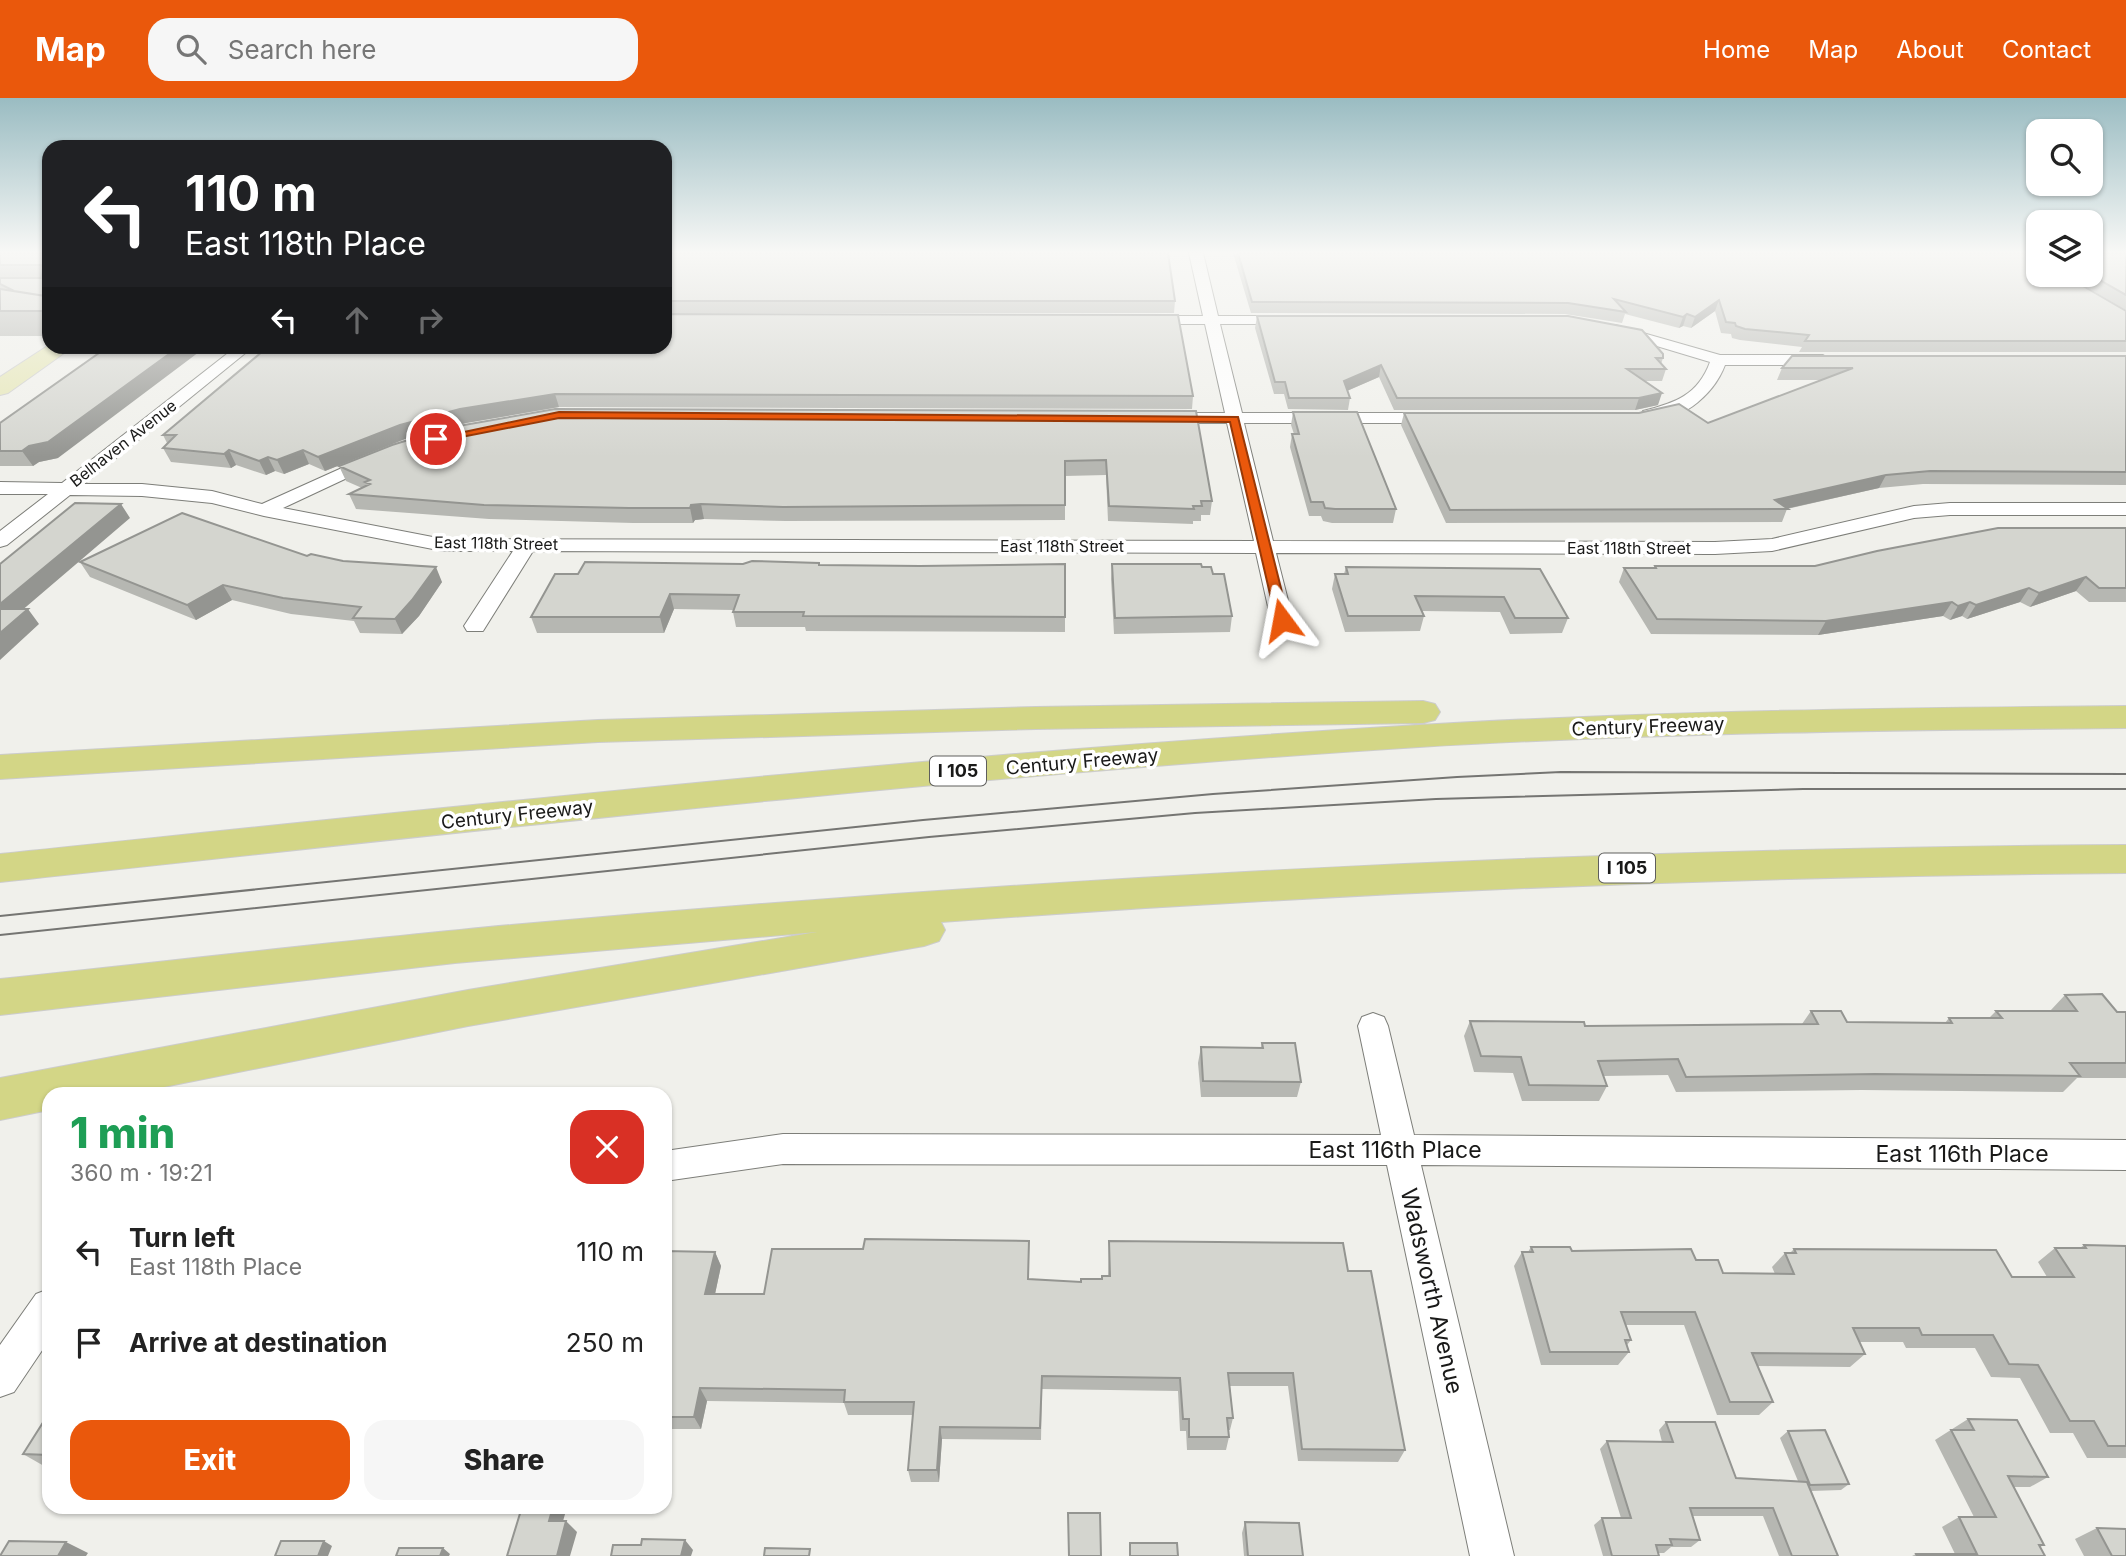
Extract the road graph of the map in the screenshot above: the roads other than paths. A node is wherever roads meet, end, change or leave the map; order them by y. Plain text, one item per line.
1 (1211, 321) edge
2 (1600, 326) edge
3 (51, 354) edge
4 (237, 354) edge
5 (1719, 360) junction
6 (1840, 360) edge
7 (0, 388) edge
8 (1138, 418) edge
9 (1456, 418) edge
10 (1635, 418) edge
11 (1235, 419) junction
12 (392, 452) edge
13 (0, 488) edge
14 (67, 488) junction
15 (2126, 509) edge
16 (264, 510) junction
17 (0, 541) edge
18 (527, 545) junction
19 (1265, 546) junction
20 (1282, 620) dead end
21 (475, 626) dead end
22 (2126, 717) edge
23 (1918, 719) junction
24 (0, 767) edge
25 (2126, 859) edge
26 (0, 868) edge
27 (1129, 893) junction
28 (0, 998) edge
29 (1373, 1026) dead end
30 (62, 1087) edge
31 (42, 1091) edge
32 (0, 1099) edge
33 (1399, 1150) junction
34 (2126, 1155) edge
35 (672, 1165) edge
36 (42, 1317) edge
37 (0, 1378) edge
38 (1492, 1556) edge

1 - 11 street
2 - 5 street
3 - 7 main road
4 - 14 street, Belhaven Avenue
5 - 6 street
5 - 10 street
8 - 11 street
9 - 11 street
11 - 19 street
12 - 16 street
13 - 14 street, East 118th Street
14 - 16 street, East 118th Street
14 - 17 street, Belhaven Avenue
15 - 19 street, East 118th Street
16 - 18 street, East 118th Street
18 - 19 street, East 118th Street
18 - 21 street
19 - 20 street
22 - 23 highway, Century Freeway / I 105
23 - 24 highway
23 - 26 highway, Century Freeway / I 105
25 - 27 highway, I 105
27 - 28 highway, I 105
27 - 30 highway
29 - 33 street, Wadsworth Avenue
31 - 32 highway
33 - 34 street, East 116th Place
33 - 35 street, East 116th Place
33 - 38 street, Wadsworth Avenue
36 - 37 street

